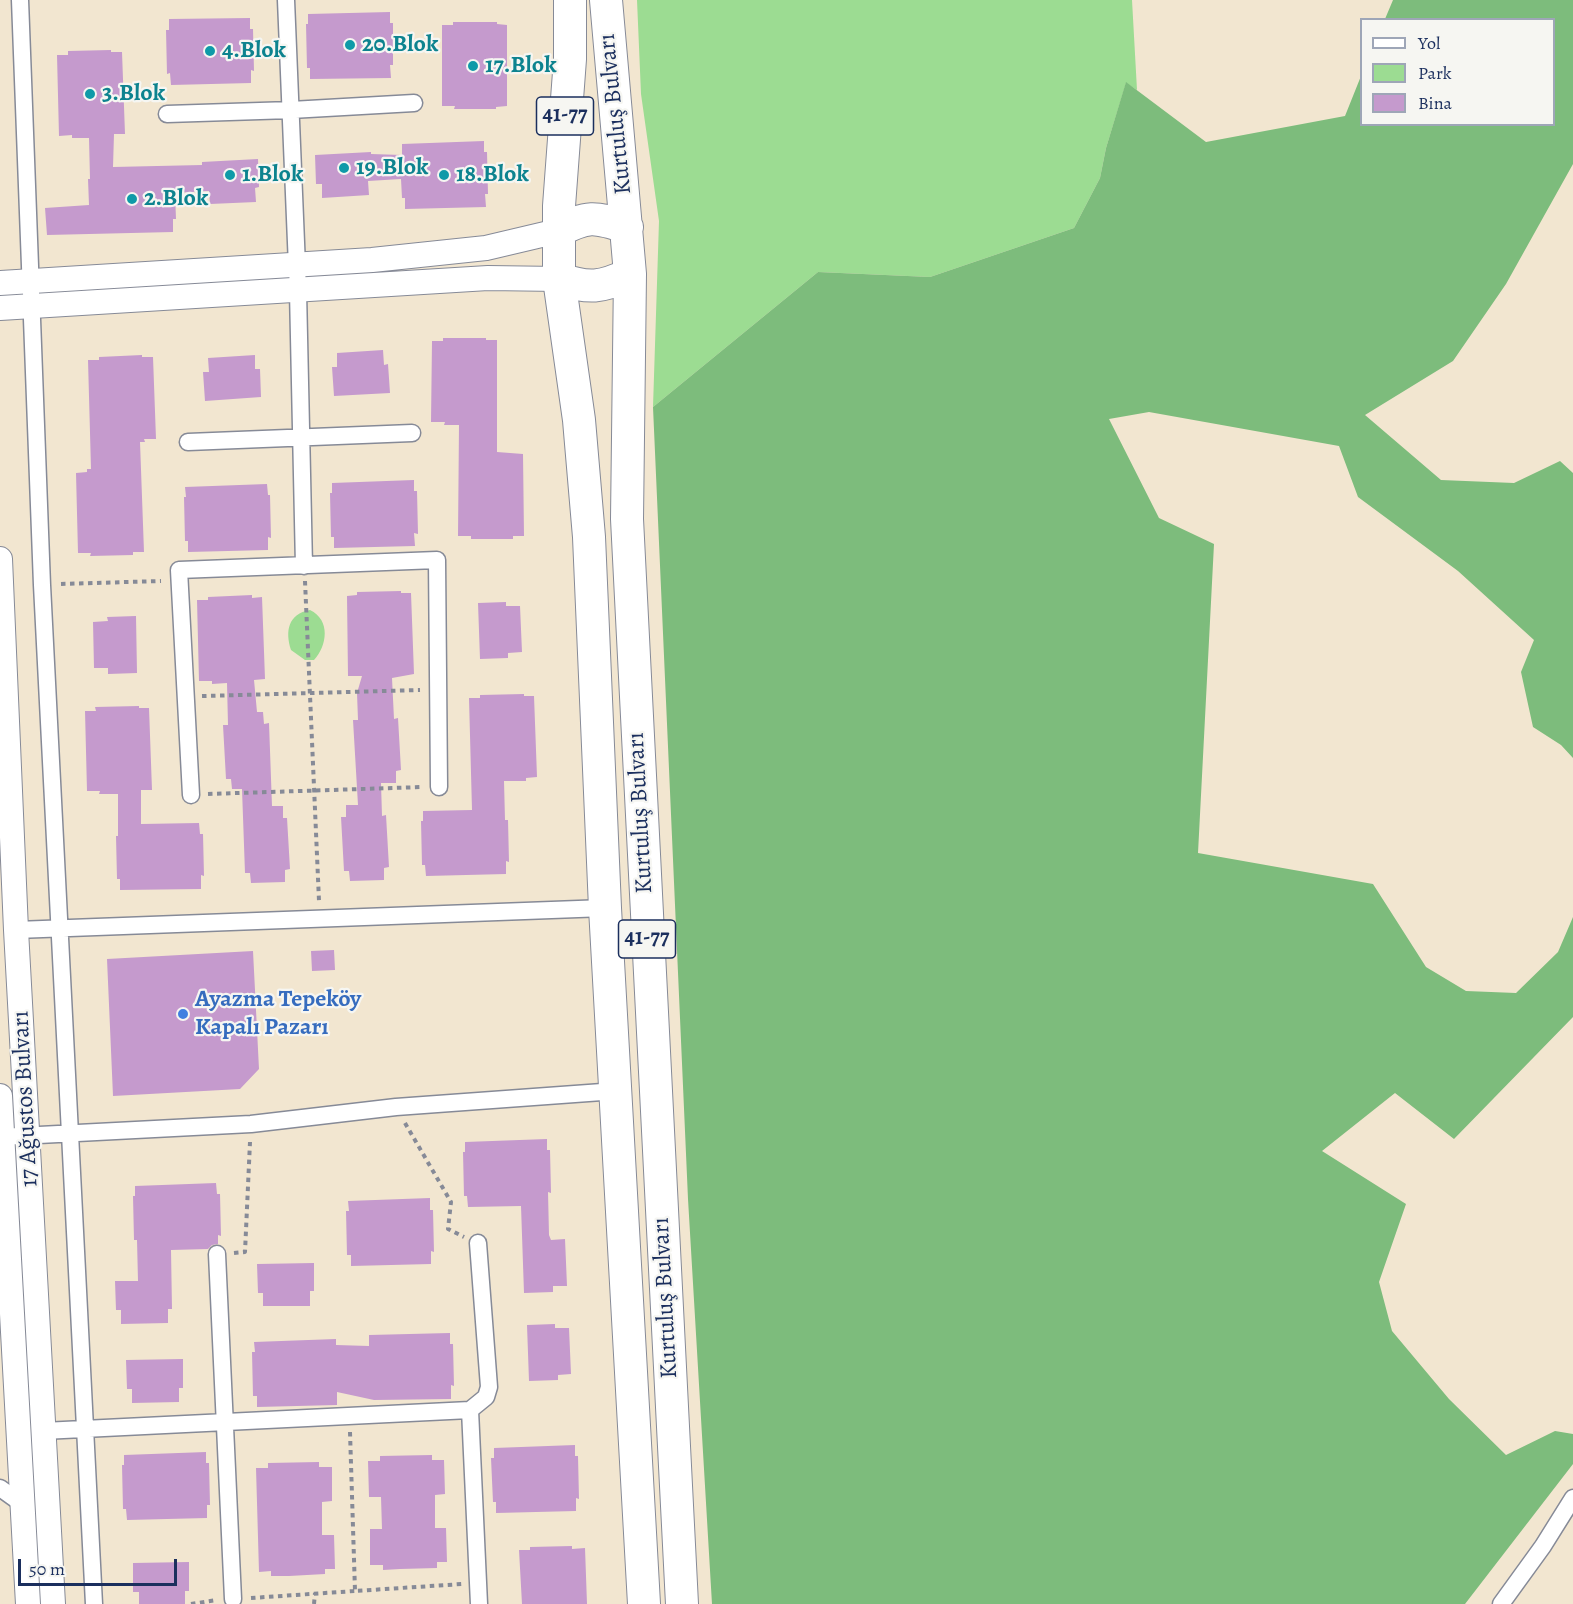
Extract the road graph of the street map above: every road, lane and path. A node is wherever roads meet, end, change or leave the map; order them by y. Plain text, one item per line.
1 (20, 0) edge
2 (286, 0) edge
3 (570, 0) edge
4 (606, 0) edge
5 (414, 103) dead end
6 (291, 110) junction
7 (167, 114) dead end
8 (627, 227) junction
9 (558, 231) junction
10 (296, 265) junction
11 (630, 274) junction
12 (559, 279) junction
13 (31, 281) junction
14 (0, 283) edge
15 (298, 291) junction
16 (32, 306) junction
17 (0, 308) edge
18 (412, 433) dead end
19 (300, 436) junction
20 (188, 442) dead end
21 (0, 559) edge
22 (304, 566) junction
23 (180, 581) junction
24 (42, 585) junction
25 (438, 689) junction
26 (310, 693) junction
27 (187, 696) junction
28 (439, 786) joint
29 (315, 791) junction
30 (191, 795) joint
31 (605, 908) junction
32 (320, 919) junction
33 (59, 928) junction
34 (16, 930) junction
35 (616, 1091) junction
36 (0, 1096) edge
37 (396, 1107) junction
38 (251, 1124) junction
39 (69, 1132) junction
40 (27, 1135) junction
41 (1, 1137) edge
42 (478, 1243) joint
43 (217, 1254) joint
44 (470, 1410) junction
45 (349, 1416) junction
46 (225, 1422) junction
47 (84, 1429) junction
48 (43, 1431) junction
49 (0, 1488) edge
50 (1573, 1498) edge
51 (21, 1503) junction
52 (478, 1583) junction
53 (355, 1591) junction
54 (315, 1593) junction
55 (233, 1599) junction
56 (28, 1604) edge
57 (53, 1604) edge
58 (94, 1604) edge
59 (190, 1604) edge
60 (314, 1604) edge
61 (479, 1604) edge
62 (644, 1604) edge
63 (682, 1604) edge
64 (1501, 1604) edge

1 - 13 street
2 - 6 street
3 - 9 highway, Kurtuluş Bulvarı / 41-77
4 - 8 highway, Kurtuluş Bulvarı / 41-77
5 - 6 street
6 - 7 street
6 - 10 street
8 - 9 highway
8 - 11 highway
9 - 10 main road
9 - 12 highway
10 - 13 main road
10 - 15 street
11 - 12 highway
11 - 63 highway, Kurtuluş Bulvarı / 41-77
12 - 15 main road
12 - 31 highway, Kurtuluş Bulvarı / 41-77
13 - 14 main road
13 - 16 street
15 - 16 main road
15 - 19 street
16 - 17 main road
16 - 24 street
18 - 19 street
19 - 20 street
19 - 22 street
21 - 34 main road, 17 Ağustos Bulvarı
22 - 23 street
22 - 25 street
22 - 26 path
23 - 24 path
23 - 27 street
24 - 33 street
25 - 26 path
25 - 28 street
26 - 27 path
26 - 29 path
27 - 30 street
28 - 29 path
29 - 30 path
29 - 32 path
31 - 32 street
31 - 35 highway, Kurtuluş Bulvarı / 41-77
32 - 33 street
33 - 34 street
33 - 39 street
34 - 40 main road, 17 Ağustos Bulvarı
35 - 37 street
35 - 62 highway, Kurtuluş Bulvarı / 41-77
36 - 41 main road, 17 Ağustos Bulvarı
37 - 38 street
37 - 42 path
38 - 39 street
38 - 43 path
39 - 40 street
39 - 47 street
40 - 41 street
40 - 48 main road, 17 Ağustos Bulvarı
41 - 51 main road, 17 Ağustos Bulvarı
42 - 44 street
43 - 46 street
44 - 45 street
44 - 52 street
45 - 46 street
45 - 53 path
46 - 47 street
46 - 55 street
47 - 48 street
47 - 58 street
48 - 57 main road, 17 Ağustos Bulvarı
49 - 51 street
50 - 64 street
51 - 56 main road, 17 Ağustos Bulvarı
52 - 53 path
52 - 61 street
53 - 54 path
54 - 55 path
54 - 60 path
55 - 59 path

